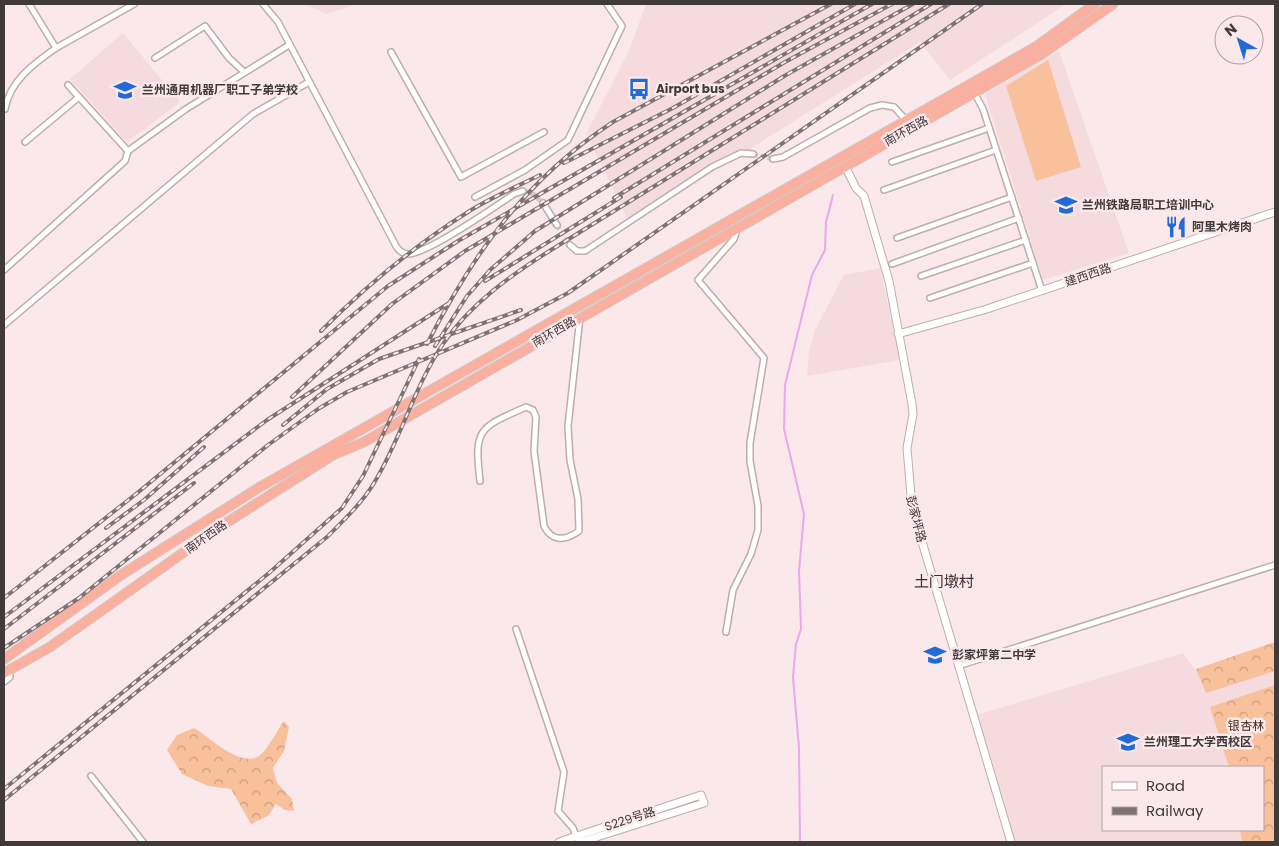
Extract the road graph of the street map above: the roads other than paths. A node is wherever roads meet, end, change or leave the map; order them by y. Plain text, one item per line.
1 (29, 4) edge
2 (134, 4) edge
3 (263, 4) edge
4 (607, 4) edge
5 (1095, 4) edge
6 (1113, 4) edge
7 (289, 45) junction
8 (56, 48) junction
9 (391, 52) dead end
10 (155, 58) dead end
11 (244, 72) junction
12 (309, 82) junction
13 (68, 85) dead end
14 (972, 89) junction
15 (79, 97) junction
16 (6, 110) dead end
17 (906, 120) junction
18 (989, 128) junction
19 (544, 132) dead end
20 (25, 142) dead end
21 (996, 150) junction
22 (128, 151) junction
23 (752, 154) tunnel mouth
24 (774, 158) tunnel mouth
25 (892, 162) dead end
26 (845, 166) junction
27 (884, 190) dead end
28 (523, 191) dead end
29 (475, 197) dead end
30 (1012, 197) junction
31 (543, 203) tunnel mouth
32 (1275, 212) edge
33 (1019, 218) junction
34 (557, 225) tunnel mouth
35 (734, 228) junction
36 (897, 238) dead end
37 (1026, 240) junction
38 (570, 245) dead end
39 (1033, 263) junction
40 (892, 264) dead end
41 (4, 270) edge
42 (921, 276) dead end
43 (1042, 290) junction
44 (930, 298) dead end
45 (580, 317) junction
46 (4, 325) edge
47 (898, 334) junction
48 (480, 481) dead end
49 (1275, 566) edge
50 (516, 629) dead end
51 (726, 632) dead end
52 (4, 659) edge
53 (958, 666) junction
54 (7, 671) edge
55 (4, 682) edge
56 (91, 776) dead end
57 (579, 840) edge
58 (143, 842) edge
59 (559, 842) edge
60 (1010, 842) edge

1 - 8 street
2 - 8 street
3 - 7 street
4 - 29 street
5 - 14 highway, 南环西路
6 - 14 highway, 南环西路
7 - 11 street
7 - 12 street
8 - 16 street
9 - 19 street
10 - 11 street
11 - 22 street
12 - 28 street
12 - 46 street
13 - 15 street
14 - 17 highway, 南环西路
14 - 18 street
14 - 26 highway, 南环西路
15 - 20 street
15 - 22 street
17 - 24 street
17 - 52 highway, 南环西路
18 - 21 street
18 - 25 street
21 - 27 street
21 - 30 street
22 - 41 street
23 - 38 street
26 - 35 highway, 南环西路
26 - 47 street, 彭家坪路
30 - 33 street
30 - 36 street
31 - 34 street
32 - 43 street, 建西西路
33 - 37 street
33 - 40 street
35 - 45 highway, 南环西路
35 - 51 street
37 - 39 street
37 - 42 street
39 - 43 street
39 - 44 street
43 - 47 street, 建西西路
45 - 48 street
45 - 54 highway, 南环西路
47 - 53 street, 彭家坪路
49 - 53 street
50 - 57 street
53 - 60 street, 彭家坪路
54 - 55 street
56 - 58 street
57 - 57 street, S229号路
57 - 59 street, S229号路

